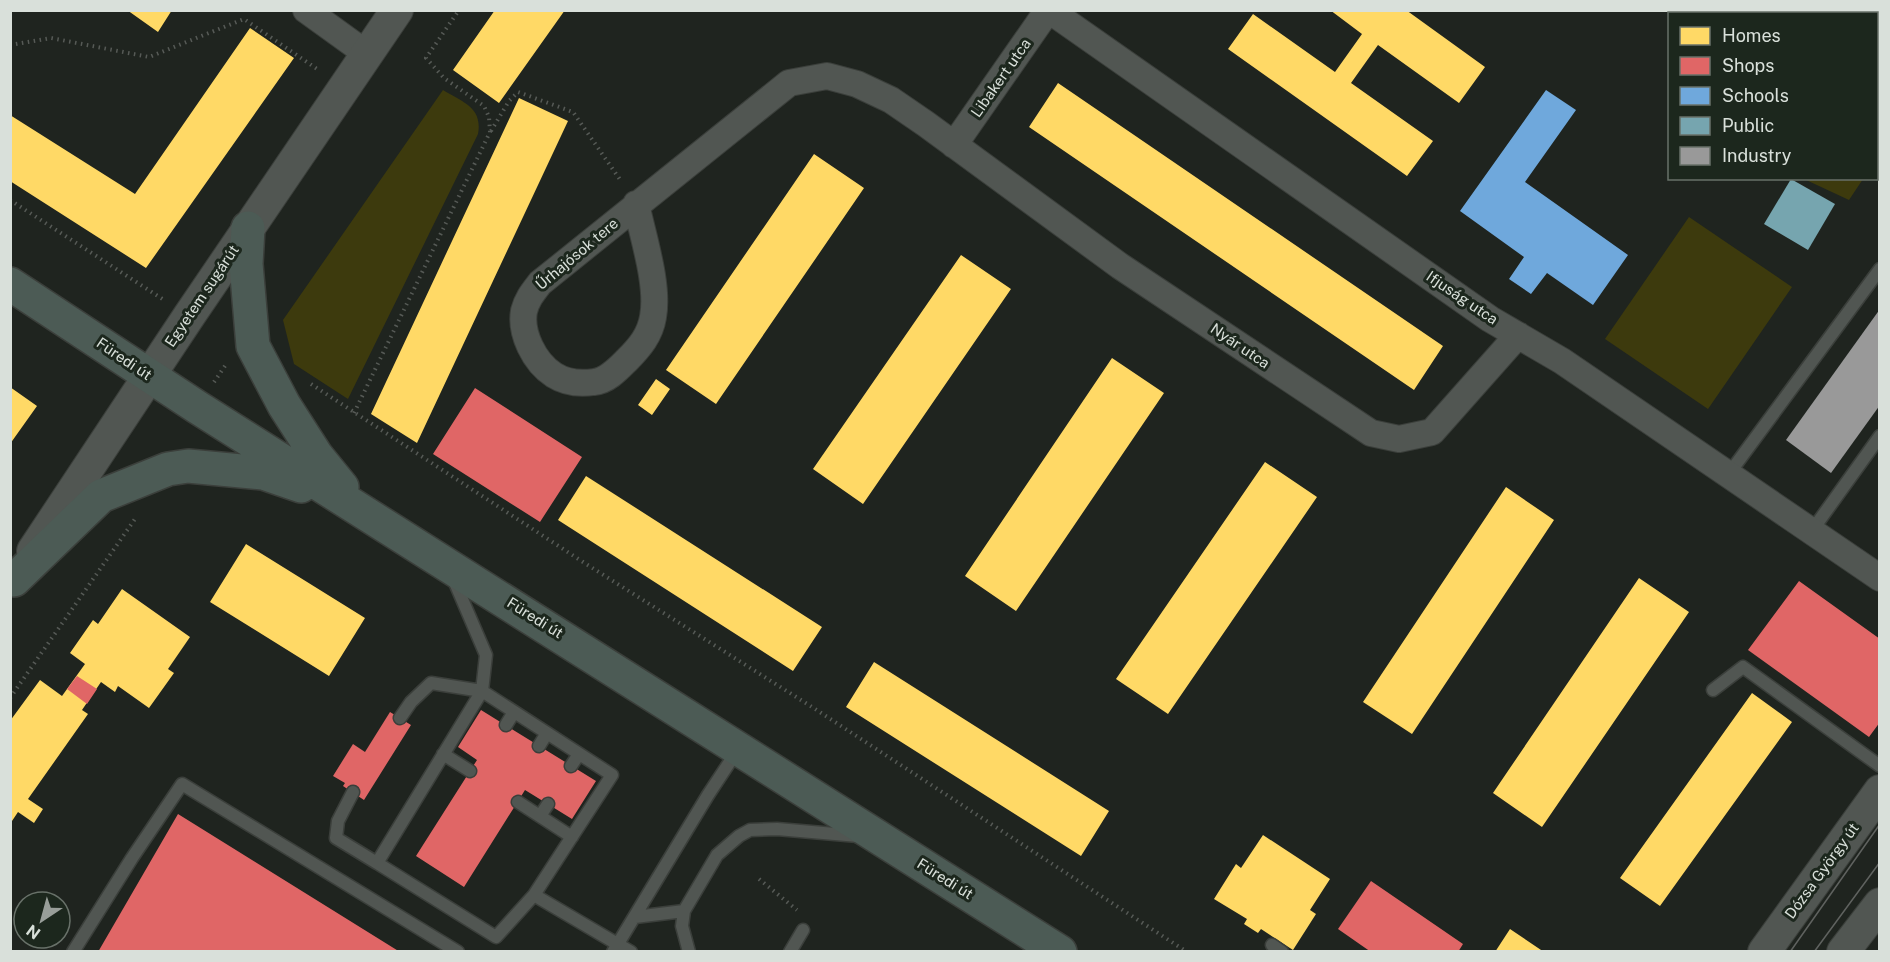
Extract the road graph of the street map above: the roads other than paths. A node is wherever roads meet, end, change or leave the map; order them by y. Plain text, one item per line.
1 (306, 10) edge
2 (397, 10) edge
3 (1048, 10) edge
4 (367, 54) junction
5 (954, 145) junction
6 (636, 204) junction
7 (248, 228) junction
8 (1880, 268) edge
9 (10, 284) edge
10 (1518, 335) junction
11 (149, 375) junction
12 (1880, 436) edge
13 (1728, 475) junction
14 (359, 507) junction
15 (1811, 532) junction
16 (447, 563) junction
17 (1880, 578) edge
18 (12, 582) edge
19 (1713, 690) dead end
20 (482, 691) junction
21 (514, 712) junction
22 (400, 718) dead end
23 (506, 725) dead end
24 (546, 733) junction
25 (539, 746) dead end
26 (740, 748) junction
27 (443, 754) junction
28 (579, 754) junction
29 (572, 766) dead end
30 (1880, 766) edge
31 (470, 771) dead end
32 (1880, 791) edge
33 (353, 792) dead end
34 (518, 802) dead end
35 (548, 804) dead end
36 (540, 816) junction
37 (880, 839) junction
38 (569, 842) junction
39 (377, 863) junction
40 (534, 895) junction
41 (1880, 904) edge
42 (684, 911) junction
43 (635, 917) junction
44 (803, 930) road end
45 (615, 948) edge
46 (73, 951) edge
47 (458, 951) edge
48 (631, 951) edge
49 (689, 951) edge
50 (790, 951) edge
51 (1060, 951) edge
52 (1764, 951) edge
53 (1843, 951) edge

1 - 4 street
2 - 4 street, Egyetem sugárút
3 - 5 street, Libakert utca
3 - 10 street, Ifjuság utca
4 - 7 street, Egyetem sugárút
5 - 6 street, Űrhajósok tere
5 - 10 street, Nyár utca
6 - 6 street, Űrhajósok tere
7 - 11 street, Egyetem sugárút
7 - 14 main road
8 - 13 lane
9 - 11 main road, Füredi út
10 - 13 street, Ifjuság utca
11 - 14 main road, Füredi út
11 - 18 street, Egyetem sugárút
12 - 15 lane
13 - 15 street, Ifjuság utca
14 - 16 main road, Füredi út
14 - 18 main road
15 - 17 street, Ifjuság utca
16 - 20 lane
16 - 26 main road, Füredi út
19 - 30 lane
20 - 21 lane
20 - 22 lane
20 - 27 lane
21 - 23 lane
21 - 24 lane
24 - 25 lane
24 - 28 lane
26 - 37 main road, Füredi út
26 - 43 lane
27 - 31 lane
27 - 39 lane
28 - 29 lane
28 - 38 lane
32 - 52 street, Dózsa György út
33 - 39 lane
34 - 36 lane
35 - 36 lane
36 - 38 lane
37 - 42 lane
37 - 51 main road, Füredi út
38 - 40 lane
39 - 40 lane
40 - 45 lane
41 - 53 street
42 - 43 lane
42 - 49 lane
43 - 45 lane
44 - 50 lane
45 - 48 lane
46 - 47 lane

